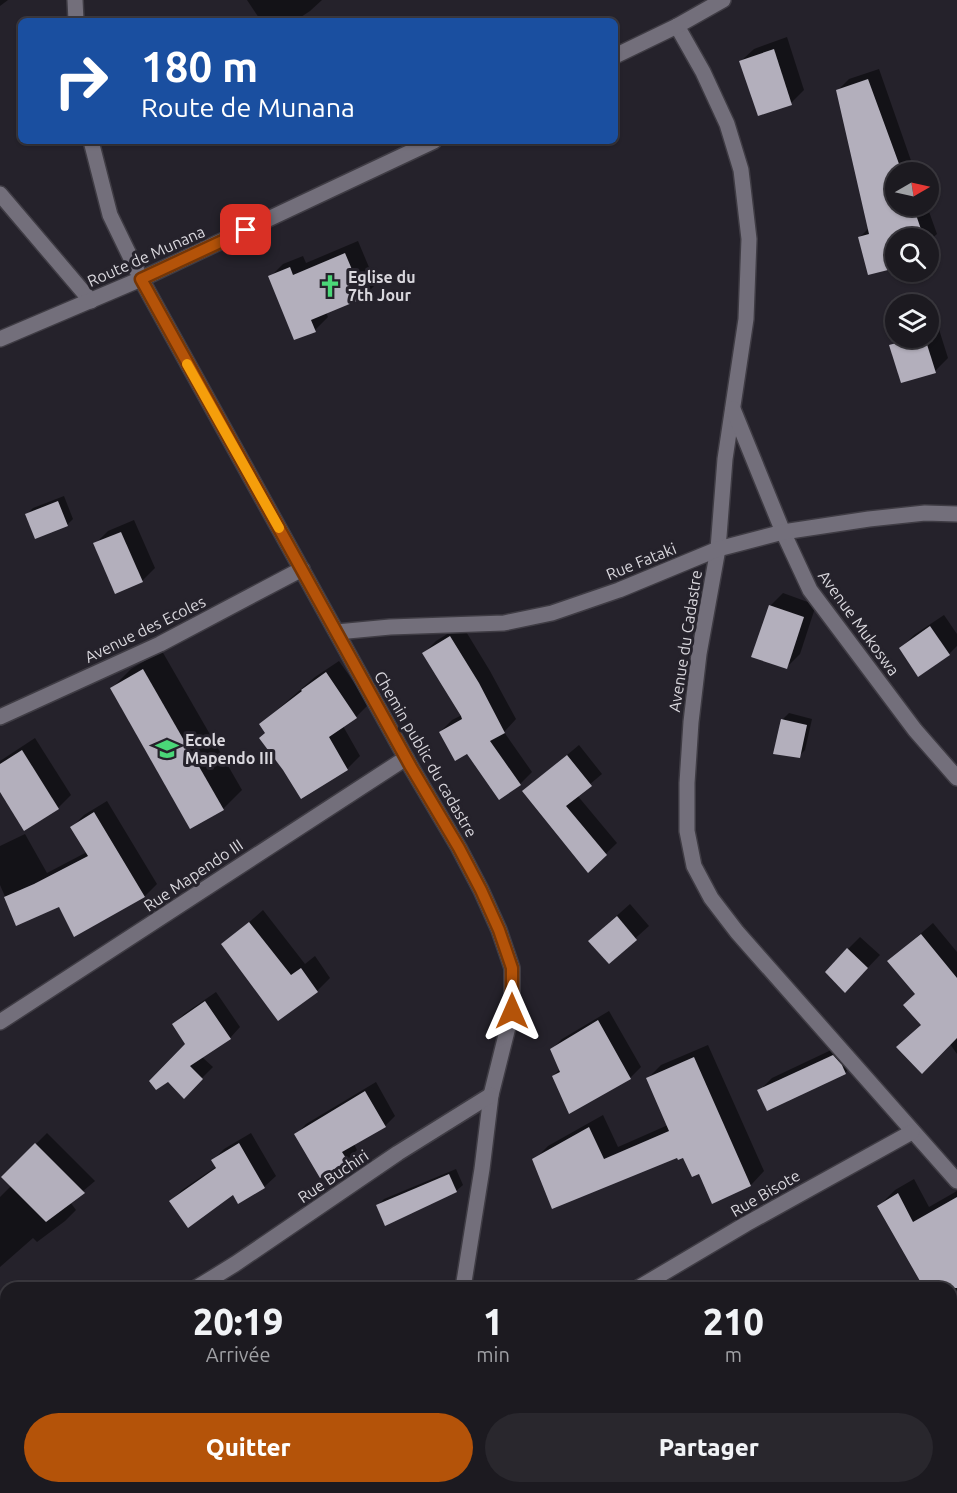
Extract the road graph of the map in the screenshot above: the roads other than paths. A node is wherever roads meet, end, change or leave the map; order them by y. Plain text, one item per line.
1 (75, 0) edge
2 (723, 0) edge
3 (76, 18) edge
4 (677, 26) junction
5 (618, 55) edge
6 (92, 144) edge
7 (428, 144) edge
8 (0, 194) edge
9 (141, 279) junction
10 (92, 301) junction
11 (0, 339) edge
12 (732, 406) junction
13 (957, 514) edge
14 (783, 532) junction
15 (718, 549) junction
16 (302, 569) junction
17 (337, 632) junction
18 (0, 717) edge
19 (406, 758) junction
20 (957, 778) edge
21 (0, 1022) edge
22 (491, 1095) junction
23 (912, 1132) junction
24 (957, 1181) edge
25 (206, 1282) edge
26 (465, 1282) edge
27 (648, 1282) edge

1 - 3 street
2 - 4 street
4 - 5 street
4 - 12 street, Avenue du Cadastre
6 - 9 street, Chemin public du cadastre
7 - 9 street, Route de Munana
8 - 10 street
9 - 10 street, Route de Munana
9 - 16 street, Chemin public du cadastre
10 - 11 street, Route de Munana
12 - 14 street, Avenue Mukoswa
12 - 15 street, Avenue du Cadastre
13 - 14 street, Rue Fataki
14 - 15 street, Rue Fataki
14 - 20 street, Avenue Mukoswa
15 - 17 street, Rue Fataki
15 - 23 street, Avenue du Cadastre
16 - 17 street, Chemin public du cadastre
16 - 18 street, Avenue des Ecoles
17 - 19 street, Chemin public du cadastre
19 - 21 street, Rue Mapendo III
19 - 22 street, Chemin public du cadastre
22 - 25 street, Rue Buchiri
22 - 26 street, Chemin public du cadastre
23 - 24 street, Avenue du Cadastre
23 - 27 street, Rue Bisote

